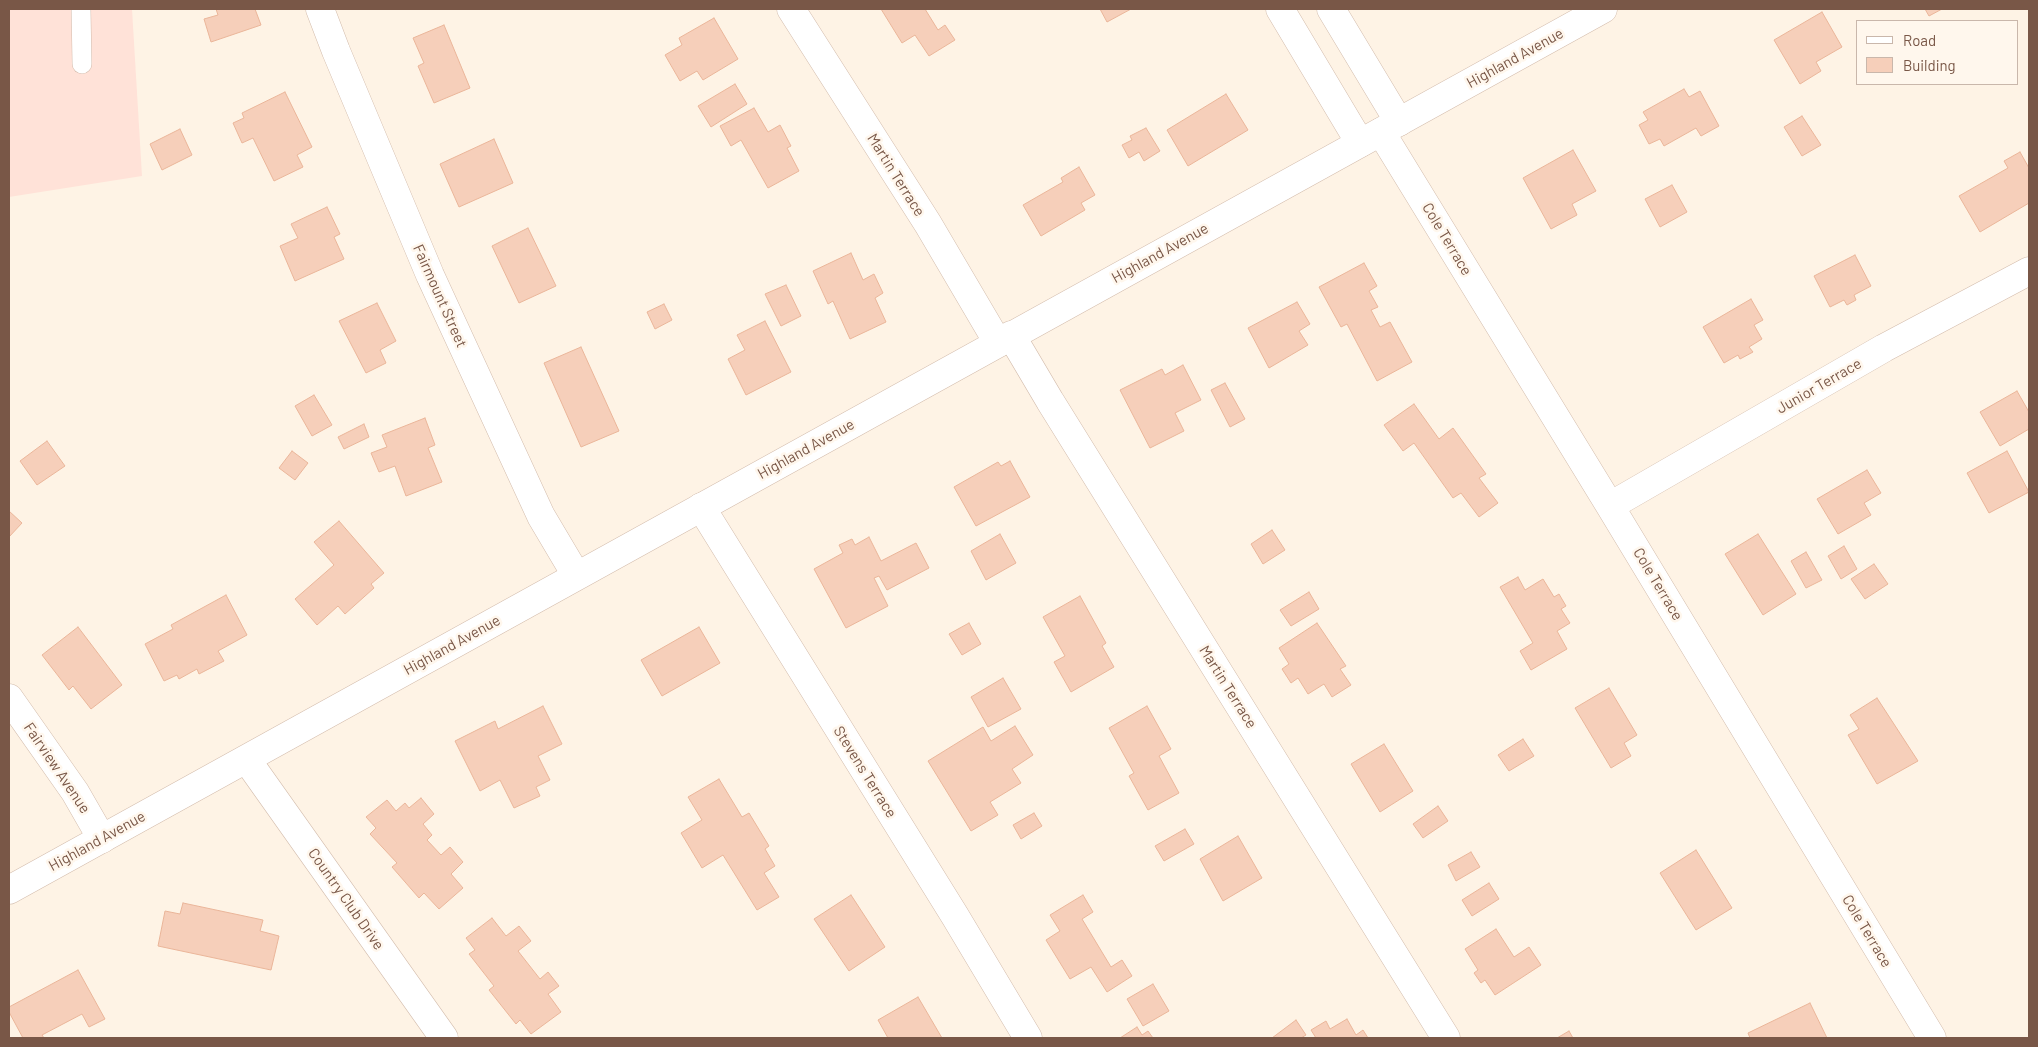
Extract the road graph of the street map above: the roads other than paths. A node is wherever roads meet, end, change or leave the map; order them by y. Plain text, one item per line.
1 (81, 9) edge
2 (320, 9) edge
3 (791, 9) edge
4 (1280, 9) edge
5 (1331, 9) edge
6 (1603, 9) edge
7 (82, 64) dead end
8 (1380, 132) junction
9 (2029, 271) edge
10 (1005, 339) junction
11 (1610, 506) junction
12 (701, 507) junction
13 (576, 575) junction
14 (9, 698) edge
15 (247, 760) junction
16 (102, 839) junction
17 (9, 890) edge
18 (444, 1038) edge
19 (1028, 1038) edge
20 (1446, 1038) edge
21 (1932, 1038) edge

1 - 7 lane
2 - 13 street, Fairmount Street
3 - 10 street, Martin Terrace
4 - 8 street, Cole Terrace
5 - 8 street, Cole Terrace
6 - 8 street, Highland Avenue
8 - 10 street, Highland Avenue
8 - 11 street, Cole Terrace
9 - 11 street, Junior Terrace
10 - 12 street, Highland Avenue
10 - 20 street, Martin Terrace
11 - 21 street, Cole Terrace
12 - 13 street, Highland Avenue
12 - 19 street, Stevens Terrace
13 - 15 street, Highland Avenue
14 - 16 street, Fairview Avenue
15 - 16 street, Highland Avenue
15 - 18 street, Country Club Drive
16 - 17 street, Highland Avenue

